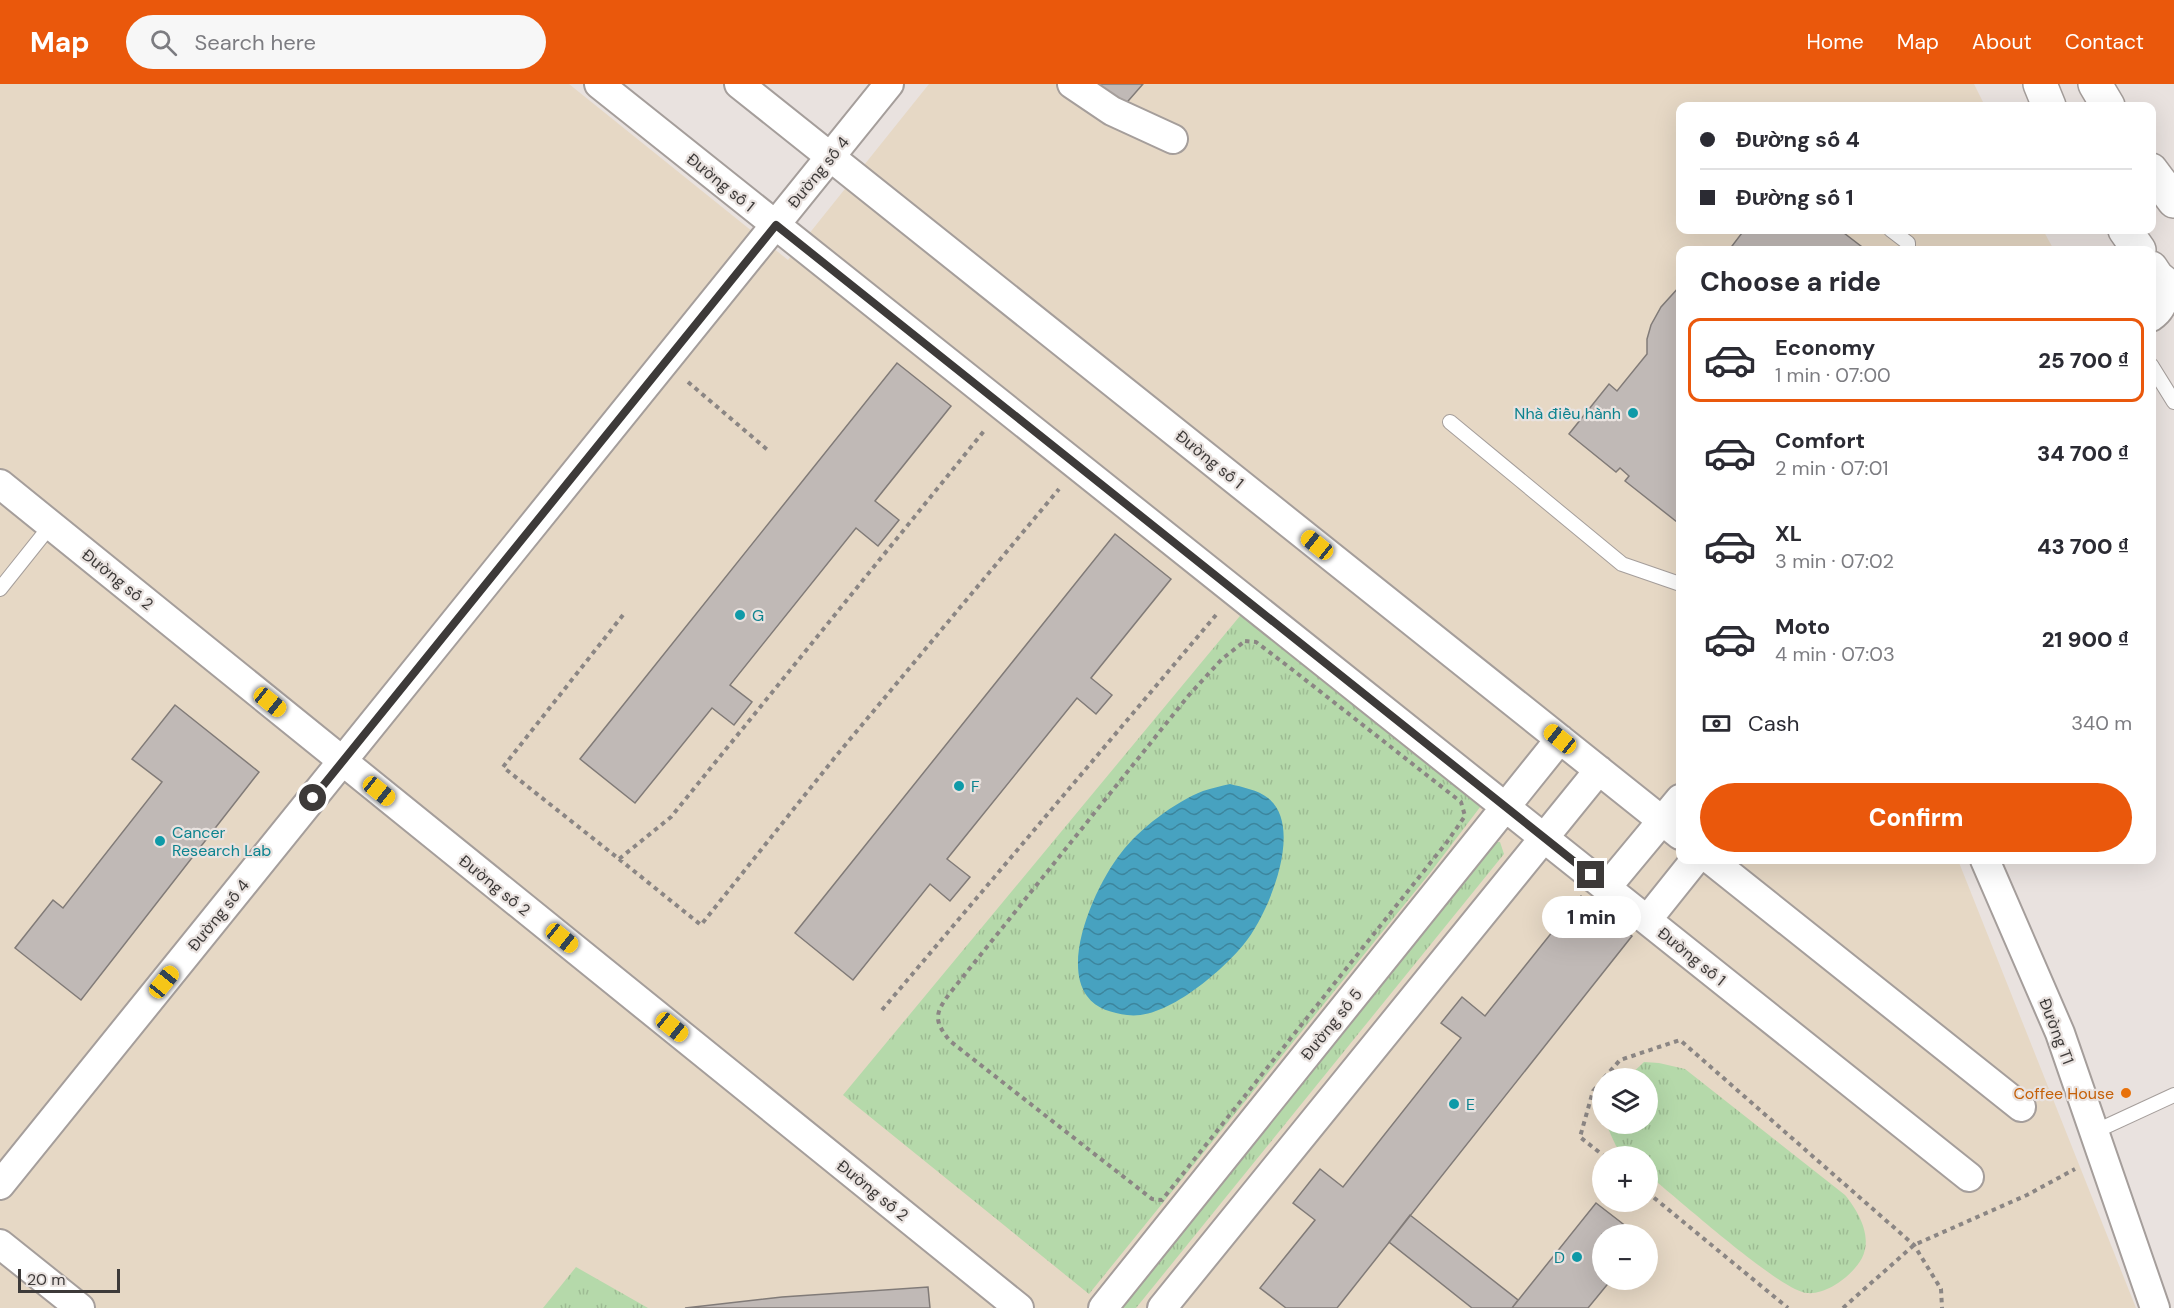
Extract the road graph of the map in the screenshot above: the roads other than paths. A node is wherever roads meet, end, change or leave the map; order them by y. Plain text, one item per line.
1 (599, 84) edge
2 (739, 84) edge
3 (889, 84) edge
4 (1072, 84) edge
5 (2040, 84) edge
6 (2095, 84) edge
7 (2047, 102) edge
8 (2106, 102) edge
9 (1173, 139) dead end
10 (830, 157) junction
11 (2156, 177) edge
12 (2174, 201) edge
13 (776, 225) junction
14 (1896, 234) edge
15 (1908, 246) edge
16 (2161, 273) edge
17 (2156, 312) edge
18 (2156, 373) edge
19 (2174, 402) edge
20 (1450, 422) dead end
21 (0, 484) edge
22 (51, 525) junction
23 (1676, 583) edge
24 (0, 589) edge
25 (1560, 739) junction
26 (343, 761) junction
27 (1599, 770) junction
28 (1506, 807) junction
29 (1676, 812) edge
30 (1671, 828) edge
31 (1544, 838) junction
32 (1692, 864) edge
33 (1716, 864) edge
34 (1987, 864) edge
35 (1606, 888) junction
36 (1647, 920) junction
37 (2174, 1095) edge
38 (2021, 1107) dead end
39 (2098, 1143) junction
40 (1970, 1177) dead end
41 (0, 1185) edge
42 (0, 1244) edge
43 (80, 1308) edge
44 (1019, 1308) edge
45 (1102, 1308) edge
46 (1162, 1308) edge
47 (2155, 1308) edge

1 - 13 street, Đường số 1
2 - 10 street, Đường số 1
3 - 10 street, Đường số 4
4 - 9 street
5 - 7 street
6 - 8 street
10 - 13 street, Đường số 4
10 - 25 street, Đường số 1
11 - 12 street
13 - 26 street, Đường số 4
13 - 28 street, Đường số 1
14 - 15 lane
16 - 17 street
18 - 19 lane
20 - 23 lane
21 - 22 street, Đường số 2
22 - 24 lane
22 - 26 street, Đường số 2
25 - 27 street, Đường số 1
25 - 28 street, Đường số 5
26 - 41 street, Đường số 4
26 - 44 street, Đường số 2
27 - 30 street, Đường số 1
27 - 31 street
28 - 31 street, Đường số 1
28 - 45 street, Đường số 5
29 - 30 street
30 - 35 street
31 - 35 street, Đường số 1
31 - 46 street
32 - 36 street
33 - 38 street
34 - 39 street, Đường T1
35 - 36 street, Đường số 1
36 - 40 street, Đường số 1
37 - 39 lane
39 - 47 street, Đường T1
42 - 43 street

